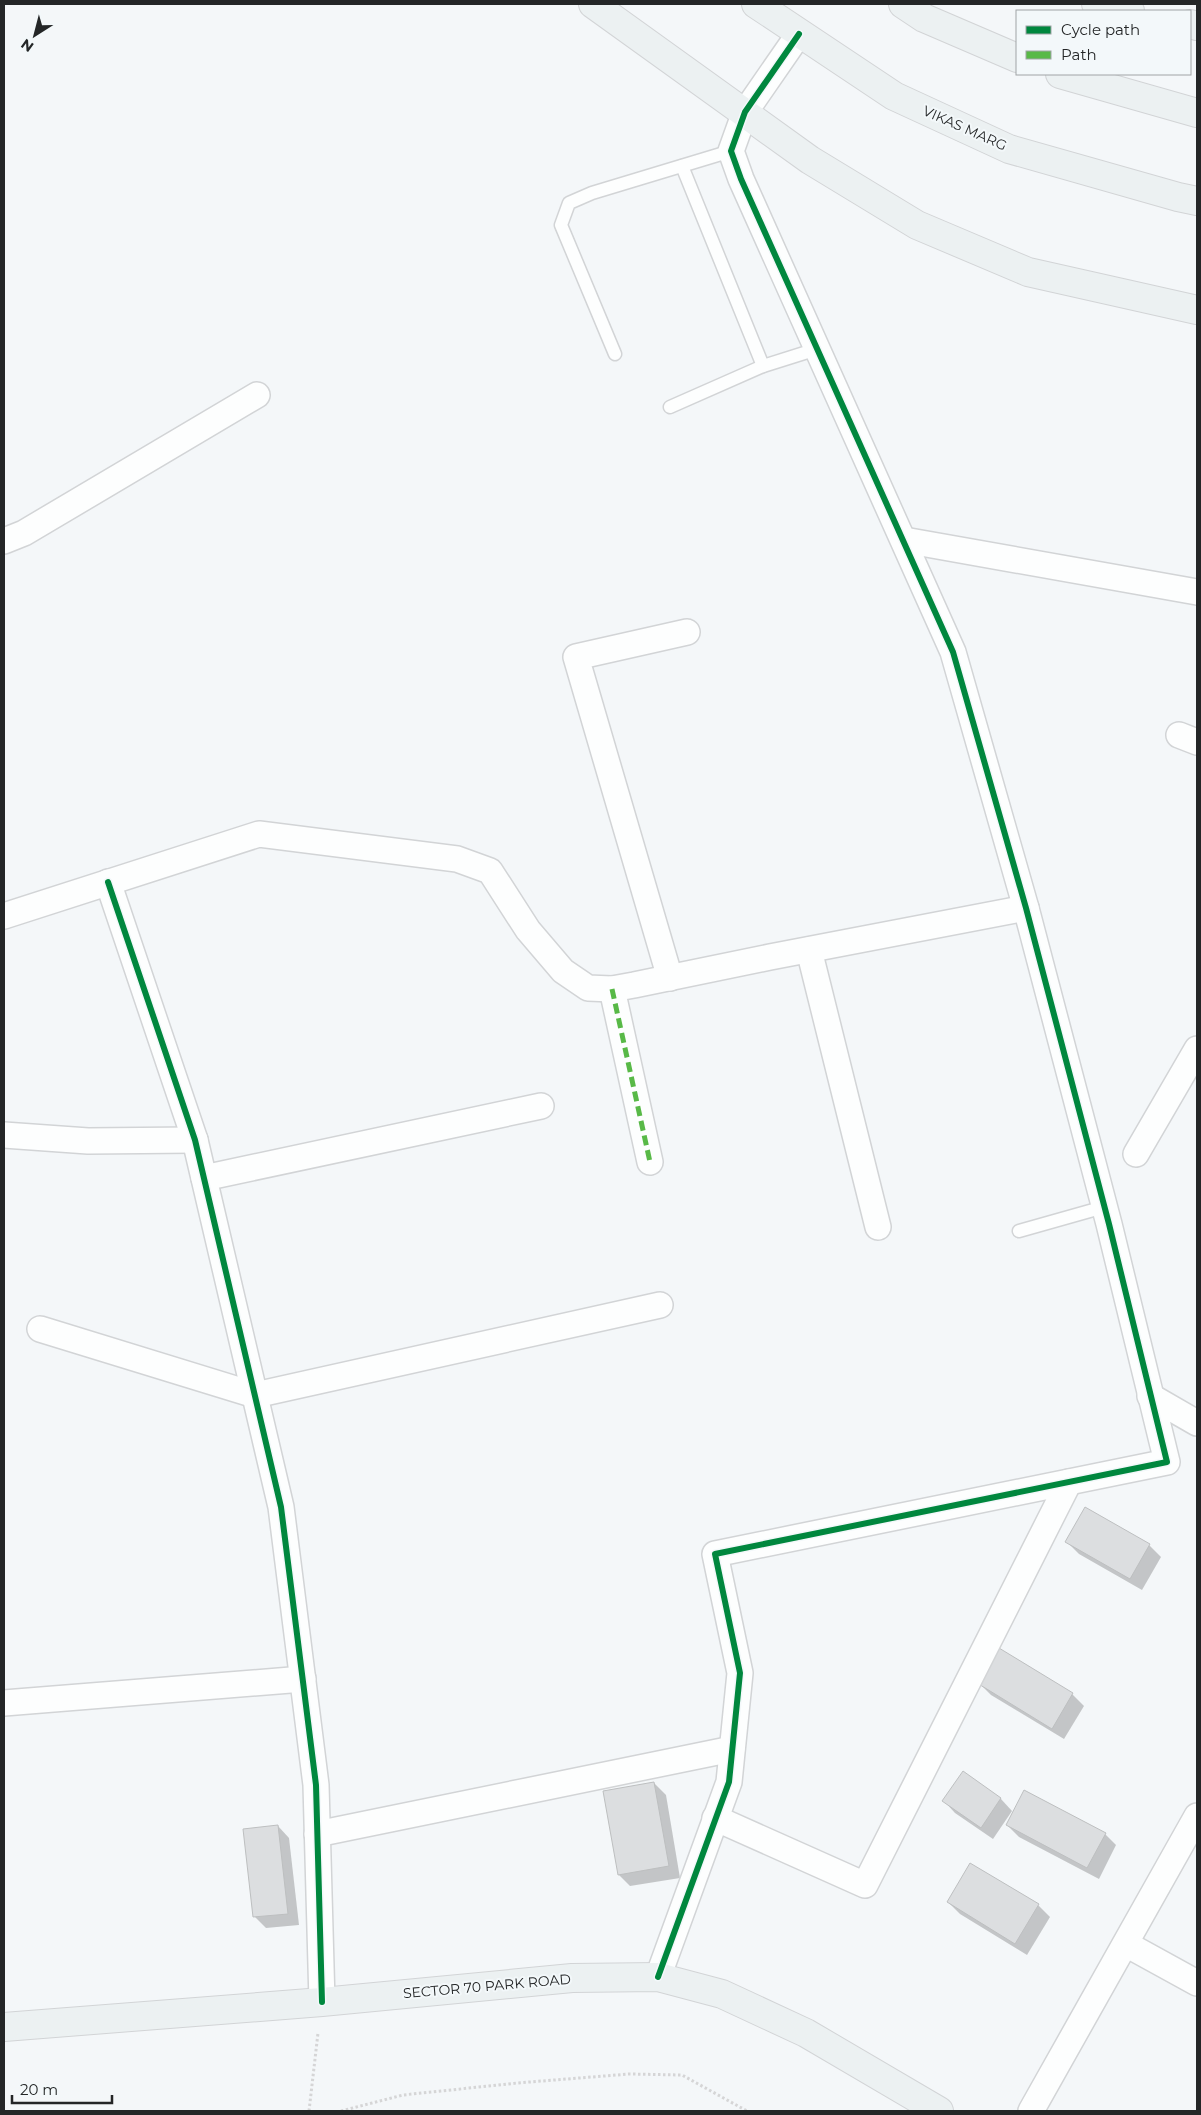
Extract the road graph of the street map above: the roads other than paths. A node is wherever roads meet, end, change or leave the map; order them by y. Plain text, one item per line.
1 (593, 4) edge
2 (756, 4) edge
3 (903, 4) edge
4 (1096, 4) edge
5 (1125, 10) edge
6 (799, 34) junction
7 (1016, 58) edge
8 (1064, 75) edge
9 (744, 112) junction
10 (1197, 113) edge
11 (731, 151) junction
12 (682, 166) junction
13 (1197, 201) edge
14 (1197, 310) edge
15 (817, 349) junction
16 (615, 354) dead end
17 (763, 366) junction
18 (257, 395) dead end
19 (670, 407) dead end
20 (904, 540) junction
21 (4, 541) edge
22 (1197, 592) edge
23 (686, 632) dead end
24 (108, 882) junction
25 (1026, 908) junction
26 (4, 916) edge
27 (809, 950) junction
28 (670, 978) junction
29 (612, 989) junction
30 (1197, 1049) edge
31 (541, 1106) dead end
32 (4, 1135) edge
33 (195, 1140) junction
34 (1136, 1154) dead end
35 (650, 1162) dead end
36 (204, 1178) junction
37 (1104, 1207) junction
38 (878, 1227) dead end
39 (1019, 1231) dead end
40 (660, 1306) dead end
41 (40, 1329) dead end
42 (255, 1395) junction
43 (1150, 1396) junction
44 (1197, 1424) edge
45 (1069, 1482) junction
46 (303, 1679) junction
47 (4, 1704) edge
48 (732, 1748) junction
49 (1197, 1816) edge
50 (716, 1818) junction
51 (317, 1834) junction
52 (1126, 1944) junction
53 (658, 1977) junction
54 (1197, 1983) edge
55 (322, 2002) junction
56 (4, 2027) edge
57 (939, 2111) edge
58 (1031, 2111) edge

1 - 9 street
2 - 6 street, VIKAS MARG
3 - 7 street
4 - 5 street
6 - 9 street
6 - 13 street, VIKAS MARG
8 - 10 street
9 - 11 street
9 - 14 street
11 - 12 lane
11 - 15 street
12 - 16 lane
12 - 17 lane
15 - 17 lane
15 - 20 street
17 - 19 lane
18 - 21 street
20 - 22 street
20 - 25 street
23 - 28 street
24 - 26 street
24 - 29 street
24 - 33 street
25 - 27 street
25 - 37 street
27 - 28 street
27 - 38 street
28 - 29 street
29 - 35 street
30 - 34 street
31 - 36 street
32 - 33 street
33 - 36 street
36 - 42 street
37 - 39 lane
37 - 43 street
40 - 42 street
41 - 42 street
42 - 46 street
43 - 44 street
43 - 45 street
45 - 48 street
45 - 50 street
46 - 47 street
46 - 51 street
48 - 50 street
48 - 51 street
49 - 52 street
50 - 53 street
51 - 55 street
52 - 54 street
52 - 58 street
53 - 55 street, SECTOR 70 PARK ROAD
53 - 57 street, SECTOR 70 PARK ROAD
55 - 56 street, SECTOR 70 PARK ROAD

